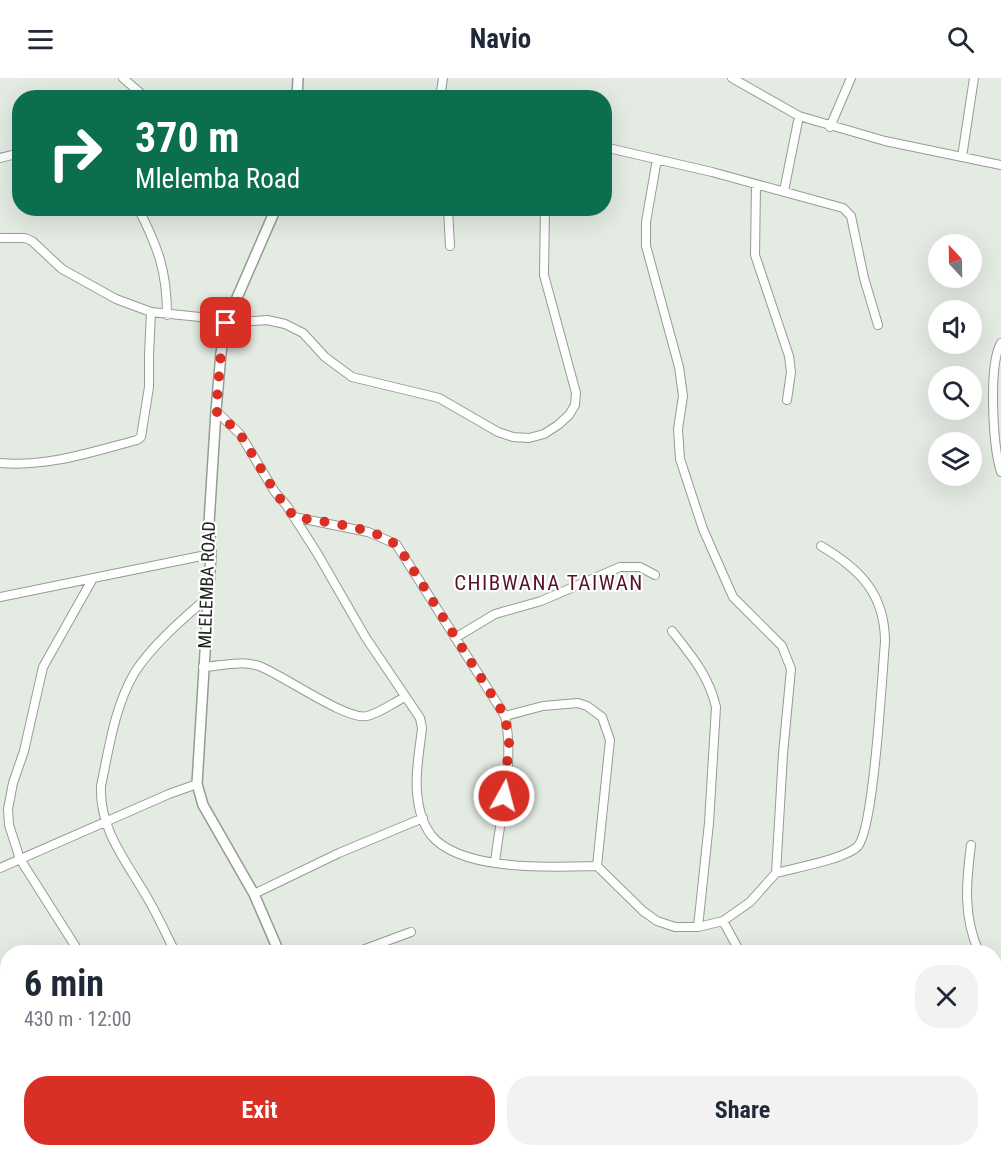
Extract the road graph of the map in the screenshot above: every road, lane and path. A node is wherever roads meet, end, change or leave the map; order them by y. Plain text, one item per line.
1 (123, 78) edge
2 (732, 78) edge
3 (850, 78) edge
4 (974, 78) edge
5 (137, 90) edge
6 (799, 116) junction
7 (830, 126) junction
8 (612, 149) edge
9 (962, 157) junction
10 (657, 159) junction
11 (1001, 165) edge
12 (756, 185) junction
13 (784, 191) junction
14 (142, 216) edge
15 (272, 216) edge
16 (448, 216) edge
17 (545, 216) edge
18 (0, 238) edge
19 (450, 246) dead end
20 (151, 312) junction
21 (167, 315) junction
22 (226, 323) junction
23 (878, 325) dead end
24 (1001, 344) edge
25 (787, 400) dead end
26 (216, 411) junction
27 (0, 463) edge
28 (1001, 472) edge
29 (294, 517) junction
30 (821, 546) dead end
31 (211, 554) junction
32 (655, 575) dead end
33 (92, 580) junction
34 (209, 596) junction
35 (0, 597) edge
36 (672, 631) dead end
37 (455, 638) junction
38 (203, 667) junction
39 (405, 697) junction
40 (505, 716) junction
41 (197, 784) junction
42 (423, 818) junction
43 (104, 821) junction
44 (971, 845) dead end
45 (20, 859) junction
46 (495, 863) junction
47 (597, 866) junction
48 (0, 867) edge
49 (776, 873) junction
50 (254, 894) junction
51 (723, 921) junction
52 (698, 927) junction
53 (411, 932) dead end
54 (75, 945) edge
55 (172, 945) edge
56 (276, 945) edge
57 (376, 945) edge
58 (736, 945) edge
59 (977, 945) edge

1 - 5 street
2 - 6 street
3 - 7 street
4 - 9 street
6 - 7 street
6 - 13 street
7 - 9 street
8 - 10 street
9 - 11 street
10 - 12 street
10 - 49 street
12 - 13 street
12 - 25 street
13 - 23 street
14 - 21 street
15 - 22 street, MLELEMBA ROAD
16 - 19 street
17 - 22 street
18 - 20 street
20 - 21 street
20 - 27 street
21 - 22 street
22 - 26 street, MLELEMBA ROAD
24 - 28 street
26 - 29 street
26 - 31 street, MLELEMBA ROAD
29 - 37 street
29 - 39 street
30 - 49 street
31 - 33 street
31 - 34 street, MLELEMBA ROAD
32 - 37 street
33 - 35 street
33 - 45 street
34 - 38 street, MLELEMBA ROAD
34 - 43 street
36 - 52 street
37 - 40 street
38 - 39 street
38 - 41 street, MLELEMBA ROAD
39 - 42 street
40 - 46 street
40 - 47 street
41 - 43 street
41 - 50 street, MLELEMBA ROAD
42 - 46 street
42 - 50 street
43 - 45 street
43 - 55 street
44 - 59 street
45 - 48 street
45 - 54 street
46 - 47 street
47 - 52 street
49 - 51 street
50 - 56 street, MLELEMBA ROAD
51 - 52 street
51 - 58 street
53 - 57 street

